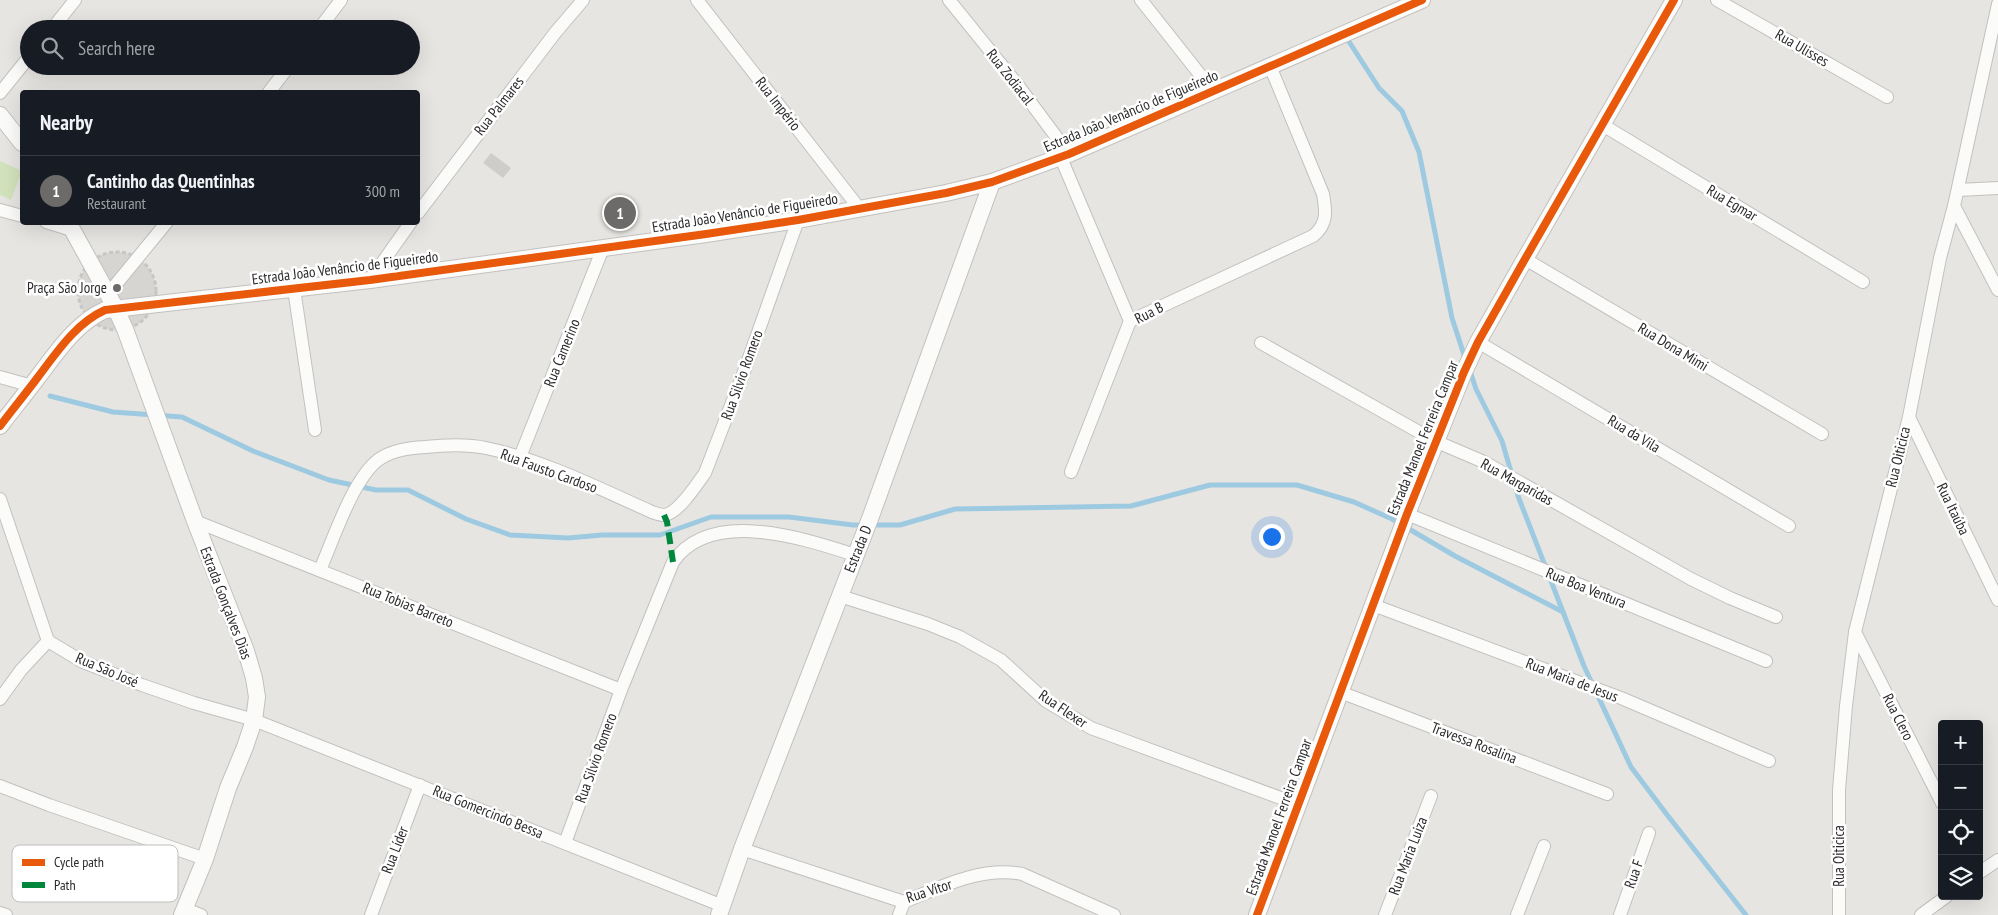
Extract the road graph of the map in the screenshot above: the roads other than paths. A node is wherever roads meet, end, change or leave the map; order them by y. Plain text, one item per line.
1 (75, 0) edge
2 (341, 0) edge
3 (582, 0) edge
4 (697, 0) edge
5 (949, 0) edge
6 (1141, 0) edge
7 (1422, 0) edge
8 (1674, 0) edge
9 (1717, 0) edge
10 (1400, 4) edge
11 (1998, 4) edge
12 (59, 20) edge
13 (325, 20) edge
14 (1270, 66) junction
15 (20, 69) edge
16 (282, 75) edge
17 (271, 90) edge
18 (1213, 91) junction
19 (0, 93) edge
20 (1887, 97) dead end
21 (0, 115) edge
22 (1602, 124) junction
23 (20, 141) edge
24 (1065, 156) junction
25 (992, 182) junction
26 (1998, 188) edge
27 (1958, 190) junction
28 (1954, 206) junction
29 (859, 208) junction
30 (0, 210) edge
31 (420, 211) edge
32 (20, 215) edge
33 (798, 220) junction
34 (165, 225) edge
35 (409, 225) edge
36 (70, 226) edge
37 (603, 248) junction
38 (1525, 259) junction
39 (370, 280) junction
40 (1863, 282) dead end
41 (294, 289) junction
42 (1998, 290) edge
43 (111, 301) junction
44 (1130, 321) junction
45 (1261, 343) dead end
46 (1477, 344) junction
47 (0, 377) edge
48 (32, 386) junction
49 (5, 411) edge
50 (1909, 417) junction
51 (0, 426) edge
52 (315, 430) dead end
53 (1822, 434) dead end
54 (1435, 440) junction
55 (520, 457) junction
56 (1071, 472) dead end
57 (0, 499) edge
58 (1407, 514) junction
59 (664, 515) joint
60 (195, 521) junction
61 (1789, 526) dead end
62 (857, 550) junction
63 (320, 570) junction
64 (840, 596) junction
65 (1998, 600) edge
66 (1373, 605) junction
67 (1776, 617) dead end
68 (1855, 632) junction
69 (48, 641) junction
70 (1766, 661) dead end
71 (622, 690) junction
72 (1340, 692) junction
73 (0, 699) edge
74 (254, 720) junction
75 (1769, 761) dead end
76 (420, 785) junction
77 (0, 786) edge
78 (1607, 794) dead end
79 (1938, 795) edge
80 (1431, 796) dead end
81 (1297, 804) junction
82 (1649, 833) dead end
83 (565, 843) junction
84 (165, 845) edge
85 (1544, 846) dead end
86 (742, 849) junction
87 (178, 850) edge
88 (205, 859) junction
89 (1998, 860) edge
90 (1983, 870) edge
91 (1942, 900) edge
92 (904, 902) junction
93 (721, 910) edge
94 (0, 912) edge
95 (184, 912) edge
96 (6, 915) edge
97 (201, 915) edge
98 (371, 915) edge
99 (899, 915) edge
100 (1114, 915) edge
101 (1258, 915) edge
102 (1385, 915) edge
103 (1517, 915) edge
104 (1620, 915) edge
105 (1839, 915) edge
106 (1921, 915) edge

1 - 12 street
2 - 13 street
3 - 31 street, Rua Palmares
4 - 29 street, Rua Império
5 - 24 street, Rua Zodiacal
6 - 18 street
7 - 10 street, Estrada João Venâncio de Figueiredo
8 - 22 street, Estrada Manoel Ferreira Campar
9 - 20 street, Rua Ulisses
10 - 14 street, Estrada João Venâncio de Figueiredo
11 - 27 street, Rua Oiticica
14 - 18 street, Estrada João Venâncio de Figueiredo
14 - 44 street, Rua B
15 - 19 street
16 - 17 street
18 - 24 street, Estrada João Venâncio de Figueiredo
21 - 23 street
22 - 38 street, Estrada Manoel Ferreira Campar
22 - 40 street, Rua Egmar
24 - 25 street, Estrada João Venâncio de Figueiredo
24 - 44 street, Rua Zodiacal
25 - 29 street, Estrada João Venâncio de Figueiredo
25 - 62 street, Estrada D
26 - 27 street
27 - 28 street, Rua Oiticica
28 - 42 street
28 - 50 street, Rua Oiticica
29 - 33 street, Estrada João Venâncio de Figueiredo
30 - 32 street
33 - 37 street, Estrada João Venâncio de Figueiredo
33 - 59 street, Rua Silvio Romero
34 - 43 street
35 - 39 street
36 - 43 street, Estrada Gonçalves Dias
37 - 39 street, Estrada João Venâncio de Figueiredo
37 - 55 street, Rua Camerino
38 - 46 street, Estrada Manoel Ferreira Campar
38 - 53 street, Rua Dona Mimi
39 - 41 street, Estrada João Venâncio de Figueiredo
41 - 43 street, Estrada João Venâncio de Figueiredo
41 - 52 street
43 - 48 street, Estrada João Venâncio de Figueiredo
43 - 60 street, Estrada Gonçalves Dias
44 - 56 street, Rua B
45 - 54 street, Rua Margaridas
46 - 54 street, Estrada Manoel Ferreira Campar
46 - 61 street, Rua da Vila
47 - 48 street
48 - 49 street, Estrada João Venâncio de Figueiredo
49 - 51 street, Estrada João Venâncio de Figueiredo
50 - 65 street, Rua Itaúba
50 - 68 street, Rua Oiticica
54 - 58 street, Estrada Manoel Ferreira Campar
54 - 67 street, Rua Margaridas
55 - 59 street, Rua Fausto Cardoso
55 - 63 street, Rua Fausto Cardoso
57 - 69 street
58 - 66 street, Estrada Manoel Ferreira Campar
58 - 70 street, Rua Boa Ventura
60 - 63 street, Rua Tobias Barreto
60 - 74 street, Estrada Gonçalves Dias
62 - 64 street, Estrada D
62 - 71 street, Rua Silvio Romero
63 - 71 street, Rua Tobias Barreto
64 - 81 street, Rua Flexer
64 - 86 street, Estrada D
66 - 72 street, Estrada Manoel Ferreira Campar
66 - 75 street, Rua Maria de Jesus
68 - 79 street, Rua Clero
68 - 105 street, Rua Oiticica
69 - 73 street
69 - 74 street, Rua São José
71 - 83 street, Rua Silvio Romero
72 - 78 street, Travessa Rosalina
72 - 81 street, Estrada Manoel Ferreira Campar
74 - 76 street, Rua Gomercindo Bessa
74 - 88 street, Estrada Gonçalves Dias
76 - 83 street, Rua Gomercindo Bessa
76 - 98 street, Rua Líder
77 - 84 street
80 - 102 street, Rua Maria Luiza
81 - 101 street, Estrada Manoel Ferreira Campar
82 - 104 street, Rua F
83 - 93 street, Rua Gomercindo Bessa
85 - 103 street
86 - 92 street, Rua Vítor
86 - 93 street, Estrada D
87 - 88 street
88 - 95 street, Estrada Gonçalves Dias
89 - 90 street
91 - 106 street
92 - 99 street
92 - 100 street, Rua Vítor
94 - 96 street
95 - 97 street

